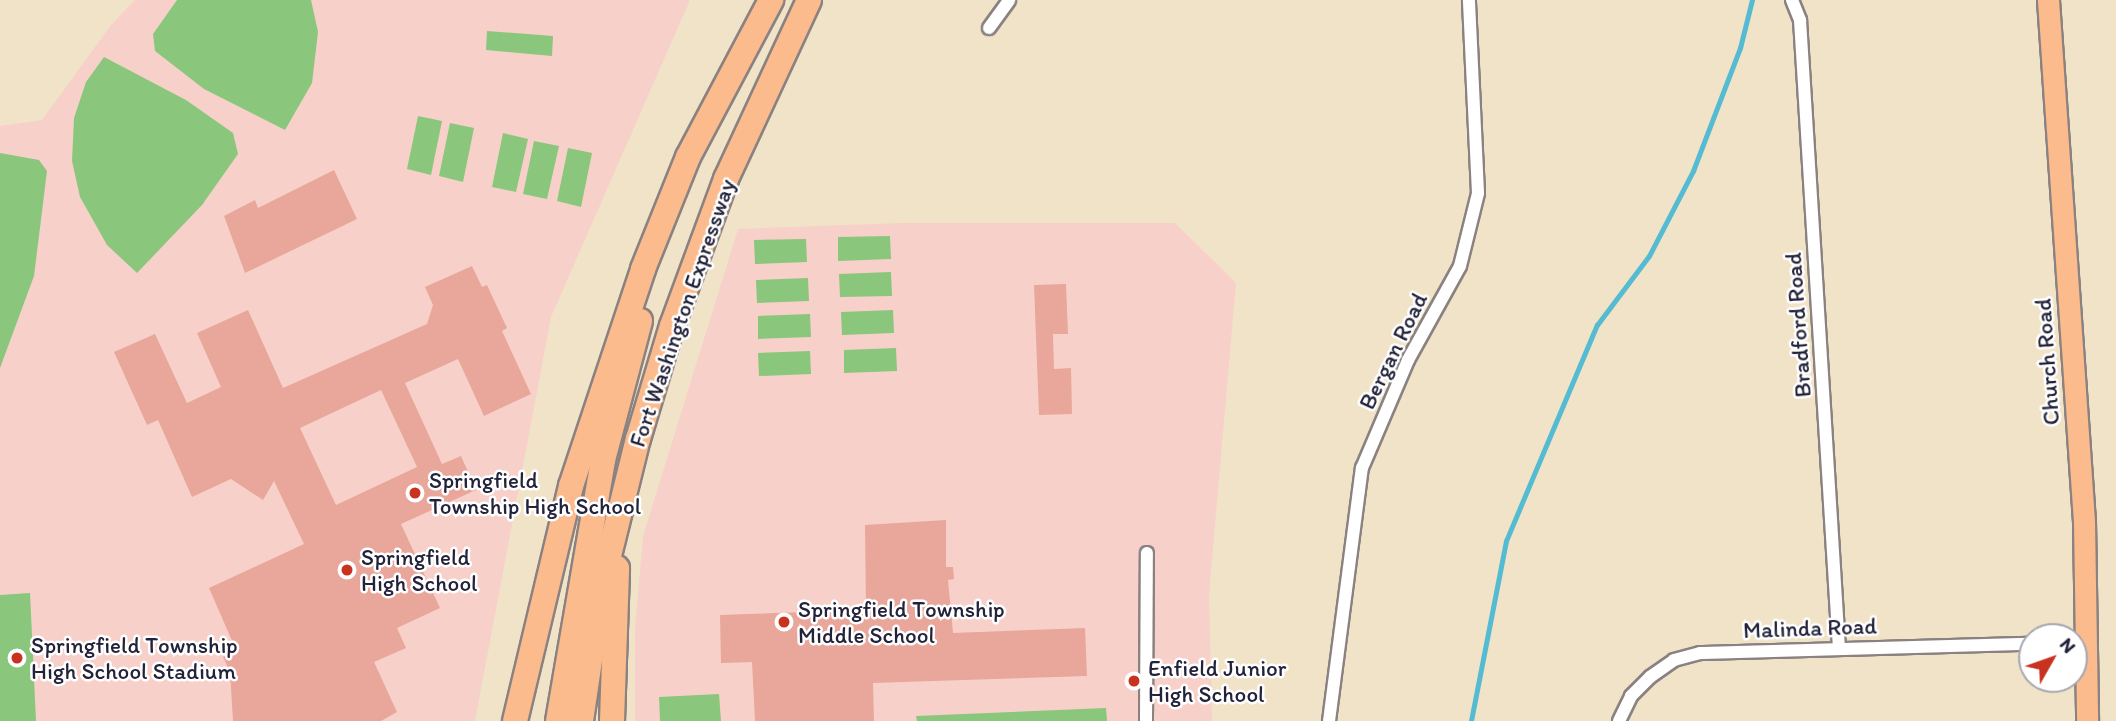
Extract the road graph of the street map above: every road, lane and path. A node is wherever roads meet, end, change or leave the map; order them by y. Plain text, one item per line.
1 (771, 0) edge
2 (809, 0) edge
3 (1009, 0) edge
4 (1469, 0) edge
5 (1792, 0) edge
6 (2048, 0) edge
7 (989, 28) dead end
8 (619, 515) junction
9 (1147, 553) dead end
10 (2081, 623) edge
11 (2018, 644) edge
12 (1839, 648) junction
13 (2084, 693) edge
14 (515, 721) edge
15 (558, 721) edge
16 (581, 721) edge
17 (612, 721) edge
18 (1146, 721) edge
19 (1329, 721) edge
20 (1619, 721) edge
21 (2087, 721) edge

1 - 14 highway
1 - 15 highway
2 - 8 highway, Fort Washington Expressway
3 - 7 street
4 - 19 street, Bergan Road
5 - 12 street, Bradford Road
6 - 10 main road, Church Road
8 - 16 highway, Fort Washington Expressway
8 - 17 highway
9 - 18 street
11 - 12 street, Malinda Road
12 - 20 street, Malinda Road
13 - 21 main road, Church Road

